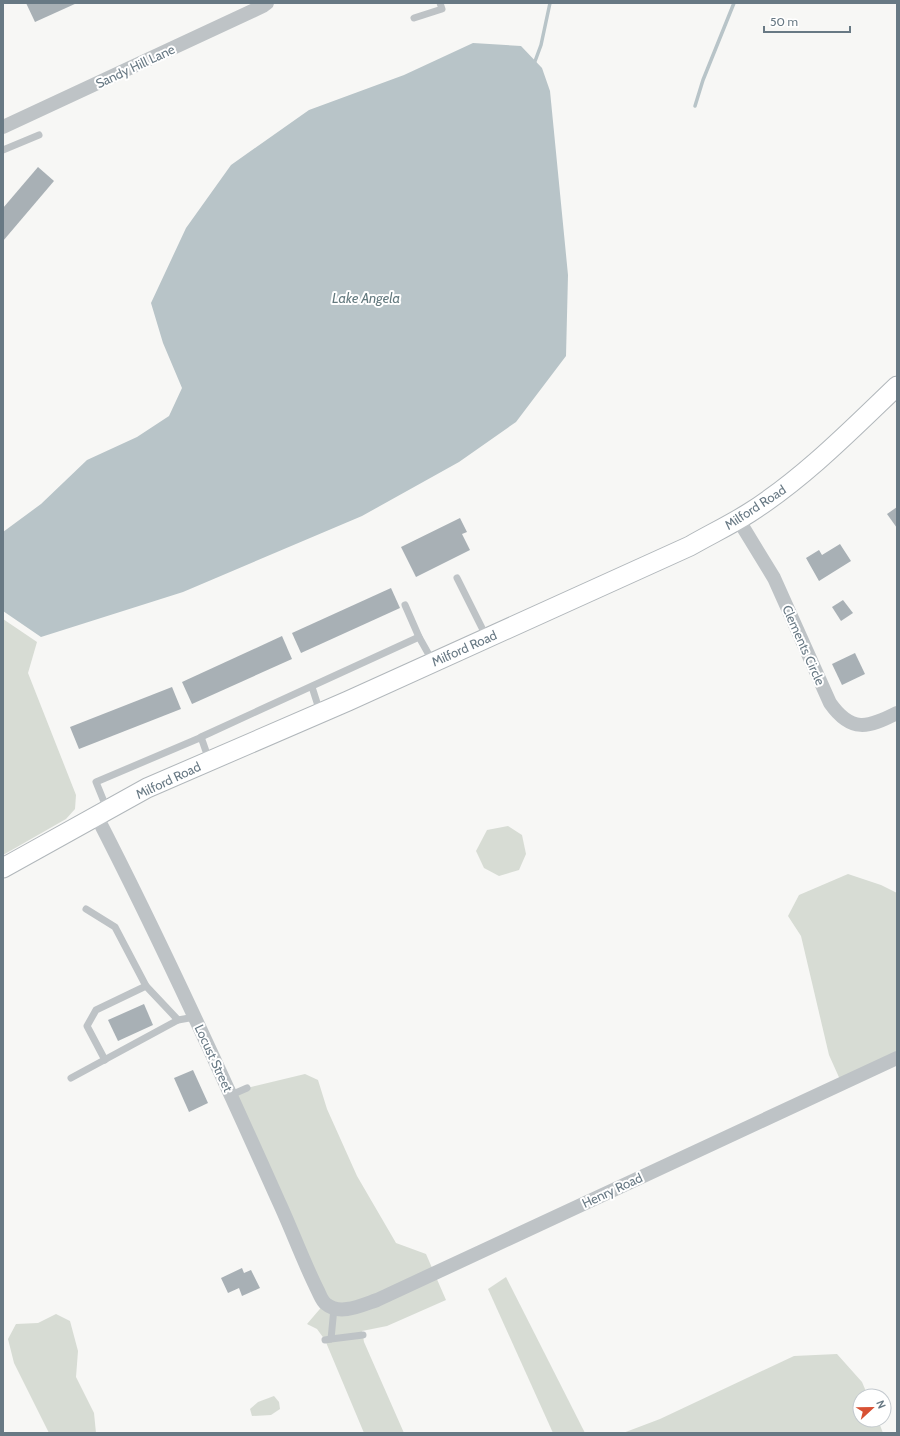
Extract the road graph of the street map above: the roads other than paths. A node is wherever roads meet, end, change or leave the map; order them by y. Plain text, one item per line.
1 (266, 3) edge
2 (440, 3) edge
3 (414, 18) dead end
4 (3, 127) edge
5 (39, 135) dead end
6 (3, 150) edge
7 (897, 386) edge
8 (738, 519) junction
9 (456, 578) dead end
10 (405, 605) dead end
11 (419, 637) junction
12 (487, 638) junction
13 (433, 662) junction
14 (312, 687) junction
15 (321, 713) junction
16 (897, 713) edge
17 (202, 737) junction
18 (209, 761) junction
19 (101, 812) junction
20 (3, 868) edge
21 (86, 909) dead end
22 (146, 986) junction
23 (195, 1016) junction
24 (178, 1020) junction
25 (897, 1058) edge
26 (104, 1060) junction
27 (71, 1078) dead end
28 (247, 1088) dead end
29 (231, 1095) junction
30 (329, 1306) junction
31 (363, 1336) dead end

1 - 4 street, Sandy Hill Lane
2 - 3 lane
5 - 6 lane
7 - 8 street, Milford Road
8 - 12 street, Milford Road
8 - 16 street, Clements Circle
9 - 12 lane
10 - 11 lane
11 - 13 lane
11 - 14 lane
12 - 13 street, Milford Road
13 - 15 street, Milford Road
14 - 15 lane
14 - 17 lane
15 - 18 street, Milford Road
17 - 18 lane
17 - 19 lane
18 - 19 street, Milford Road
19 - 20 street, Milford Road
19 - 23 street, Locust Street
21 - 22 lane
22 - 24 lane
22 - 26 lane
23 - 24 lane
23 - 29 street, Locust Street
24 - 26 lane
25 - 30 street, Henry Road
26 - 27 lane
28 - 29 lane
29 - 30 street, Locust Street
30 - 31 lane

